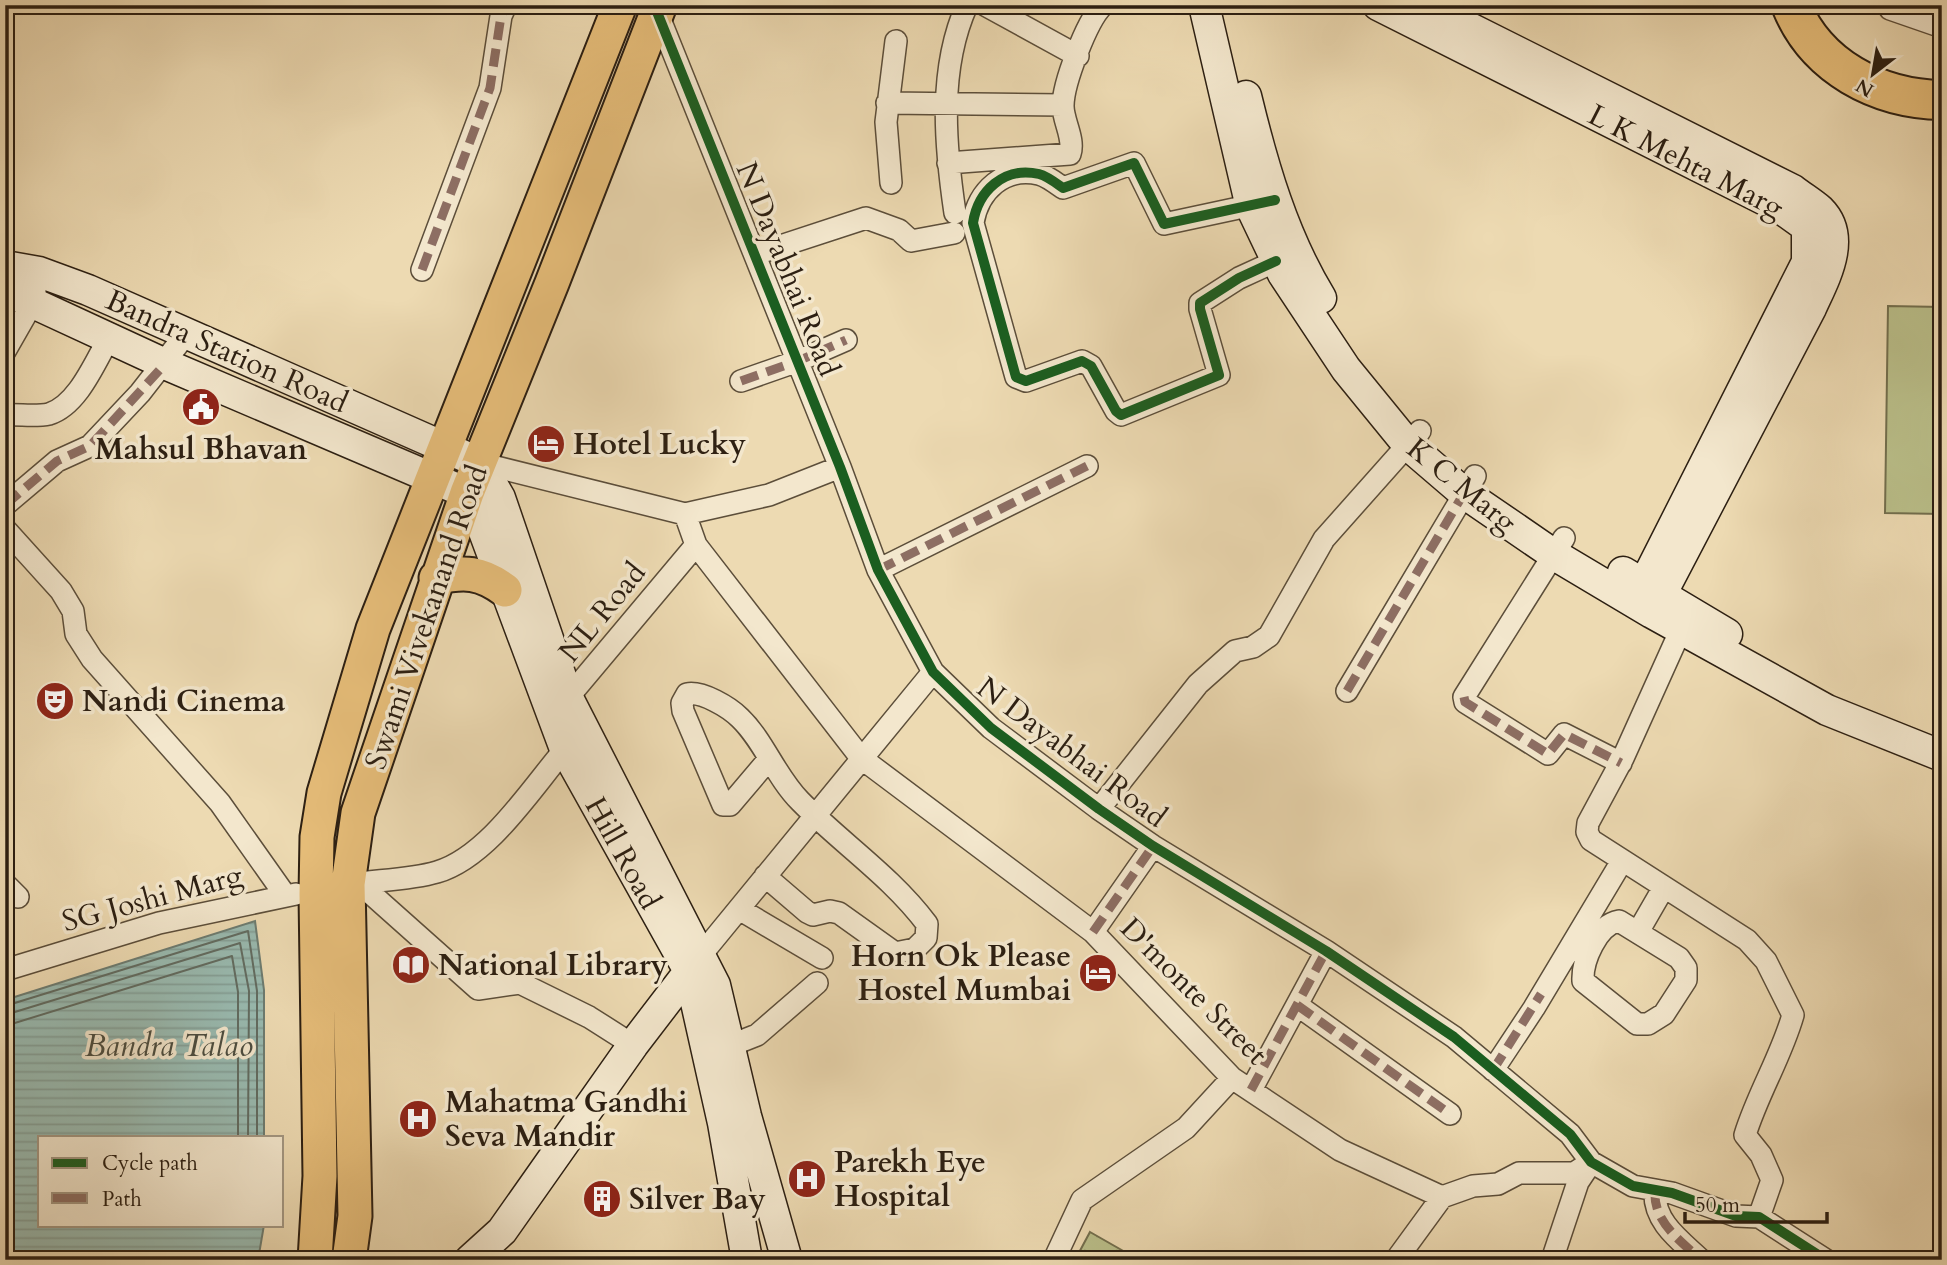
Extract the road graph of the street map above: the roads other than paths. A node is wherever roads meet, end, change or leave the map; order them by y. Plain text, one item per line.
1 (506, 5) edge
2 (620, 5) edge
3 (967, 5) edge
4 (985, 5) edge
5 (1104, 5) edge
6 (1378, 5) edge
7 (1424, 5) edge
8 (1791, 5) edge
9 (1217, 7) edge
10 (658, 8) edge
11 (1890, 9) dead end
12 (1942, 27) edge
13 (896, 41) dead end
14 (1078, 56) junction
15 (1942, 100) edge
16 (887, 103) junction
17 (947, 104) junction
18 (1063, 105) junction
19 (948, 163) junction
20 (891, 183) dead end
21 (1263, 203) junction
22 (755, 254) junction
23 (5, 266) edge
24 (1287, 267) junction
25 (422, 270) dead end
26 (39, 272) junction
27 (5, 290) edge
28 (33, 302) junction
29 (501, 307) junction
30 (537, 321) junction
31 (186, 334) junction
32 (1783, 336) junction
33 (109, 338) junction
34 (846, 340) dead end
35 (5, 351) edge
36 (798, 361) junction
37 (165, 364) junction
38 (741, 381) dead end
39 (5, 415) edge
40 (1414, 438) junction
41 (439, 462) junction
42 (1087, 466) dead end
43 (841, 467) junction
44 (1459, 476) junction
45 (473, 478) junction
46 (5, 505) edge
47 (685, 514) junction
48 (5, 529) edge
49 (696, 545) junction
50 (1558, 546) junction
51 (878, 570) junction
52 (436, 578) junction
53 (505, 590) junction
54 (1648, 598) junction
55 (1685, 619) junction
56 (933, 672) junction
57 (1347, 691) dead end
58 (560, 707) junction
59 (1942, 737) edge
60 (565, 749) junction
61 (1942, 756) edge
62 (861, 758) junction
63 (769, 759) junction
64 (1620, 764) junction
65 (1099, 809) junction
66 (817, 817) junction
67 (1153, 846) junction
68 (1622, 860) junction
69 (765, 876) junction
70 (353, 884) junction
71 (1664, 887) junction
72 (301, 894) junction
73 (739, 909) junction
74 (1093, 932) junction
75 (1638, 932) junction
76 (1326, 951) junction
77 (822, 958) dead end
78 (695, 963) junction
79 (5, 970) edge
80 (817, 984) dead end
81 (1297, 1005) junction
82 (632, 1045) junction
83 (719, 1050) junction
84 (1493, 1070) junction
85 (1232, 1077) junction
86 (1251, 1090) junction
87 (1450, 1114) dead end
88 (1591, 1162) junction
89 (1655, 1191) junction
90 (1442, 1197) junction
91 (1759, 1217) junction
92 (315, 1260) edge
93 (349, 1260) edge
94 (470, 1260) edge
95 (747, 1260) edge
96 (787, 1260) edge
97 (1054, 1260) edge
98 (1396, 1260) edge
99 (1552, 1260) edge
100 (1701, 1260) edge
101 (1826, 1260) edge

1 - 25 street
2 - 29 main road, Swami Vivekanand Road
3 - 17 street
4 - 14 street
5 - 14 street
6 - 32 main road, L K Mehta Marg
7 - 32 main road, L K Mehta Marg
8 - 15 highway
9 - 21 main road, K C Marg
10 - 22 street, N Dayabhai Road
10 - 30 main road, Swami Vivekanand Road
11 - 12 street
13 - 16 street
14 - 18 street
16 - 17 street
16 - 20 street
17 - 18 street
17 - 19 street
18 - 19 street
19 - 22 street
21 - 24 main road, K C Marg
21 - 24 street
22 - 36 street, N Dayabhai Road
23 - 26 main road, Bandra Station Road
24 - 40 main road, K C Marg
26 - 28 street
26 - 31 main road, Bandra Station Road
27 - 28 main road, Bandra Station Road
28 - 33 main road, Bandra Station Road
28 - 35 street
29 - 30 main road
29 - 41 main road, Swami Vivekanand Road
30 - 45 main road, Swami Vivekanand Road
31 - 37 street
31 - 41 main road, Bandra Station Road
32 - 54 main road, L K Mehta Marg
33 - 37 main road, Bandra Station Road
33 - 39 street
34 - 36 street
36 - 38 street
36 - 43 street, N Dayabhai Road
37 - 41 main road, Bandra Station Road
37 - 46 street
40 - 44 main road, K C Marg
40 - 65 street
41 - 45 main road
41 - 72 main road, Swami Vivekanand Road
42 - 51 street
43 - 47 street
43 - 51 street, N Dayabhai Road
44 - 50 main road, K C Marg
44 - 57 street
45 - 47 street
45 - 52 main road, Swami Vivekanand Road
45 - 53 main road, Hill Road
45 - 58 main road, Hill Road
47 - 49 street, D'monte Street
48 - 72 street
49 - 58 street, NL Road
49 - 62 street, D'monte Street
50 - 54 main road, K C Marg
50 - 64 street
51 - 56 street, N Dayabhai Road
52 - 53 main road
52 - 70 main road, Swami Vivekanand Road
53 - 58 main road, Hill Road
54 - 55 main road, K C Marg
55 - 59 main road, K C Marg
55 - 61 main road, K C Marg
55 - 64 street
56 - 62 street
56 - 65 street, N Dayabhai Road
58 - 60 main road, Hill Road
58 - 78 main road, Hill Road
60 - 70 street
60 - 78 main road, Hill Road
62 - 66 street
62 - 74 street, D'monte Street
63 - 63 street
63 - 66 street
64 - 68 street
65 - 67 street, N Dayabhai Road
66 - 69 street
66 - 69 street
67 - 74 street
67 - 76 street, N Dayabhai Road
68 - 71 street
68 - 84 street
69 - 73 street
70 - 82 street
70 - 93 main road, Swami Vivekanand Road
71 - 75 street
71 - 91 street
72 - 79 street, SG Joshi Marg
72 - 92 main road, Swami Vivekanand Road
73 - 77 street
73 - 78 street
74 - 85 street, D'monte Street
75 - 75 street
76 - 81 street
76 - 84 street, N Dayabhai Road
78 - 82 main road
78 - 83 main road, Hill Road
80 - 83 street
81 - 86 street
81 - 87 street
82 - 94 main road
83 - 95 main road, Hill Road
83 - 96 main road, Hill Road
84 - 88 street, N Dayabhai Road
85 - 86 street, D'monte Street
85 - 97 street
86 - 90 street, D'monte Street
88 - 89 street
88 - 90 street
88 - 99 street
89 - 91 street
89 - 100 street
90 - 98 street
91 - 101 street

